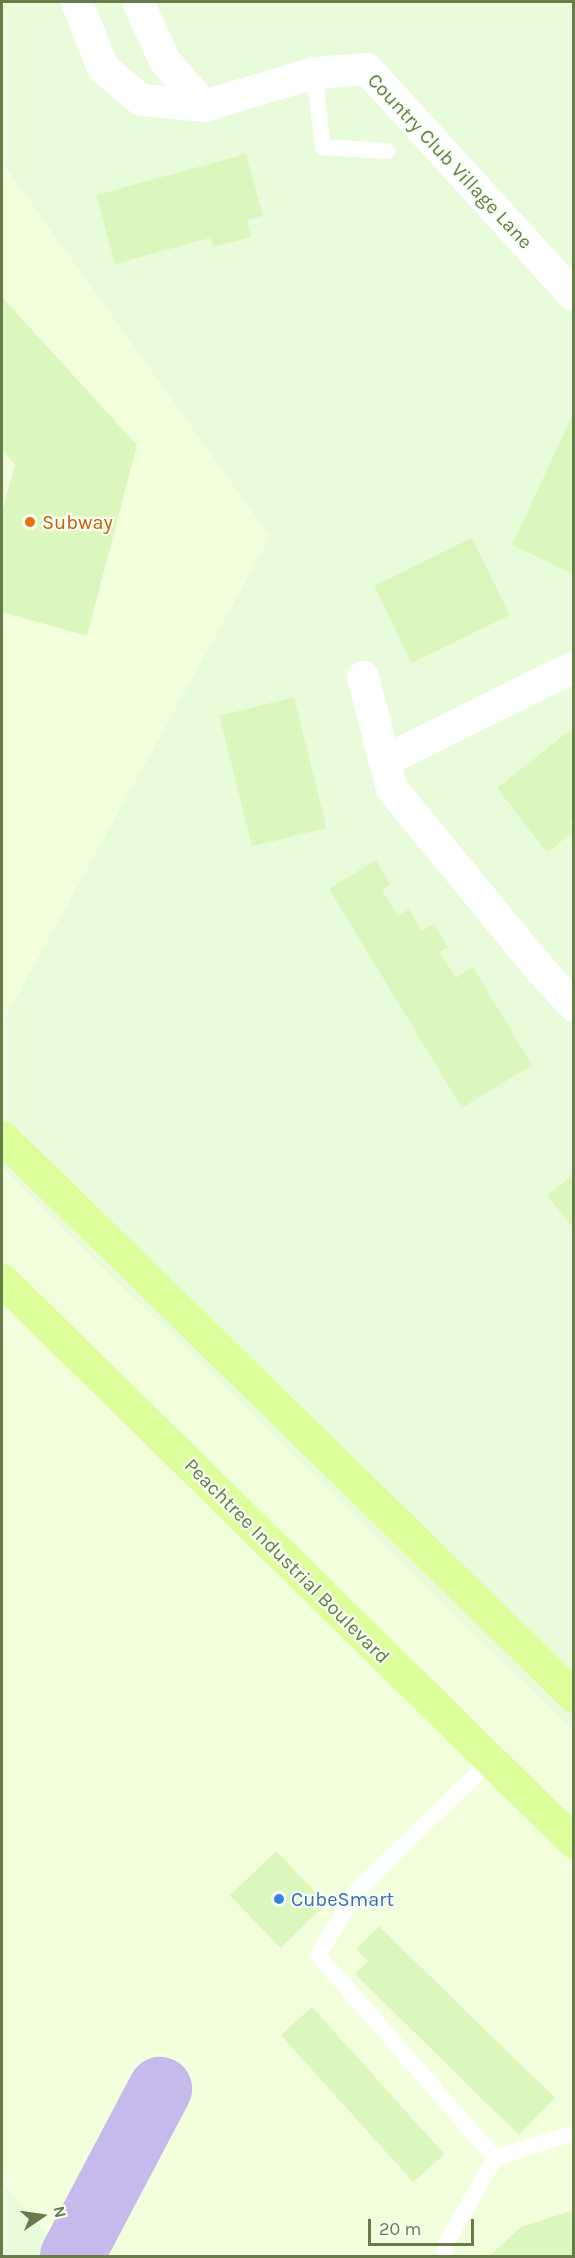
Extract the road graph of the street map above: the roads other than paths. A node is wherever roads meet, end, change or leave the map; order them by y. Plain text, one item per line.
1 (77, 2) edge
2 (138, 2) edge
3 (314, 73) junction
4 (204, 106) junction
5 (388, 151) dead end
6 (573, 296) edge
7 (573, 667) edge
8 (363, 677) dead end
9 (384, 760) junction
10 (573, 1006) edge
11 (2, 1137) edge
12 (2, 1280) edge
13 (573, 1696) edge
14 (490, 1761) junction
15 (573, 1842) edge
16 (573, 2133) edge
17 (495, 2158) junction
18 (445, 2256) edge

1 - 4 street, Country Club Village Lane
2 - 4 street
3 - 4 street, Country Club Village Lane
3 - 5 lane
3 - 6 street, Country Club Village Lane
7 - 9 street
8 - 9 street
9 - 10 street
11 - 13 highway
12 - 14 highway, Peachtree Industrial Boulevard
14 - 15 highway, Peachtree Industrial Boulevard
14 - 17 lane
16 - 17 lane
17 - 18 lane

